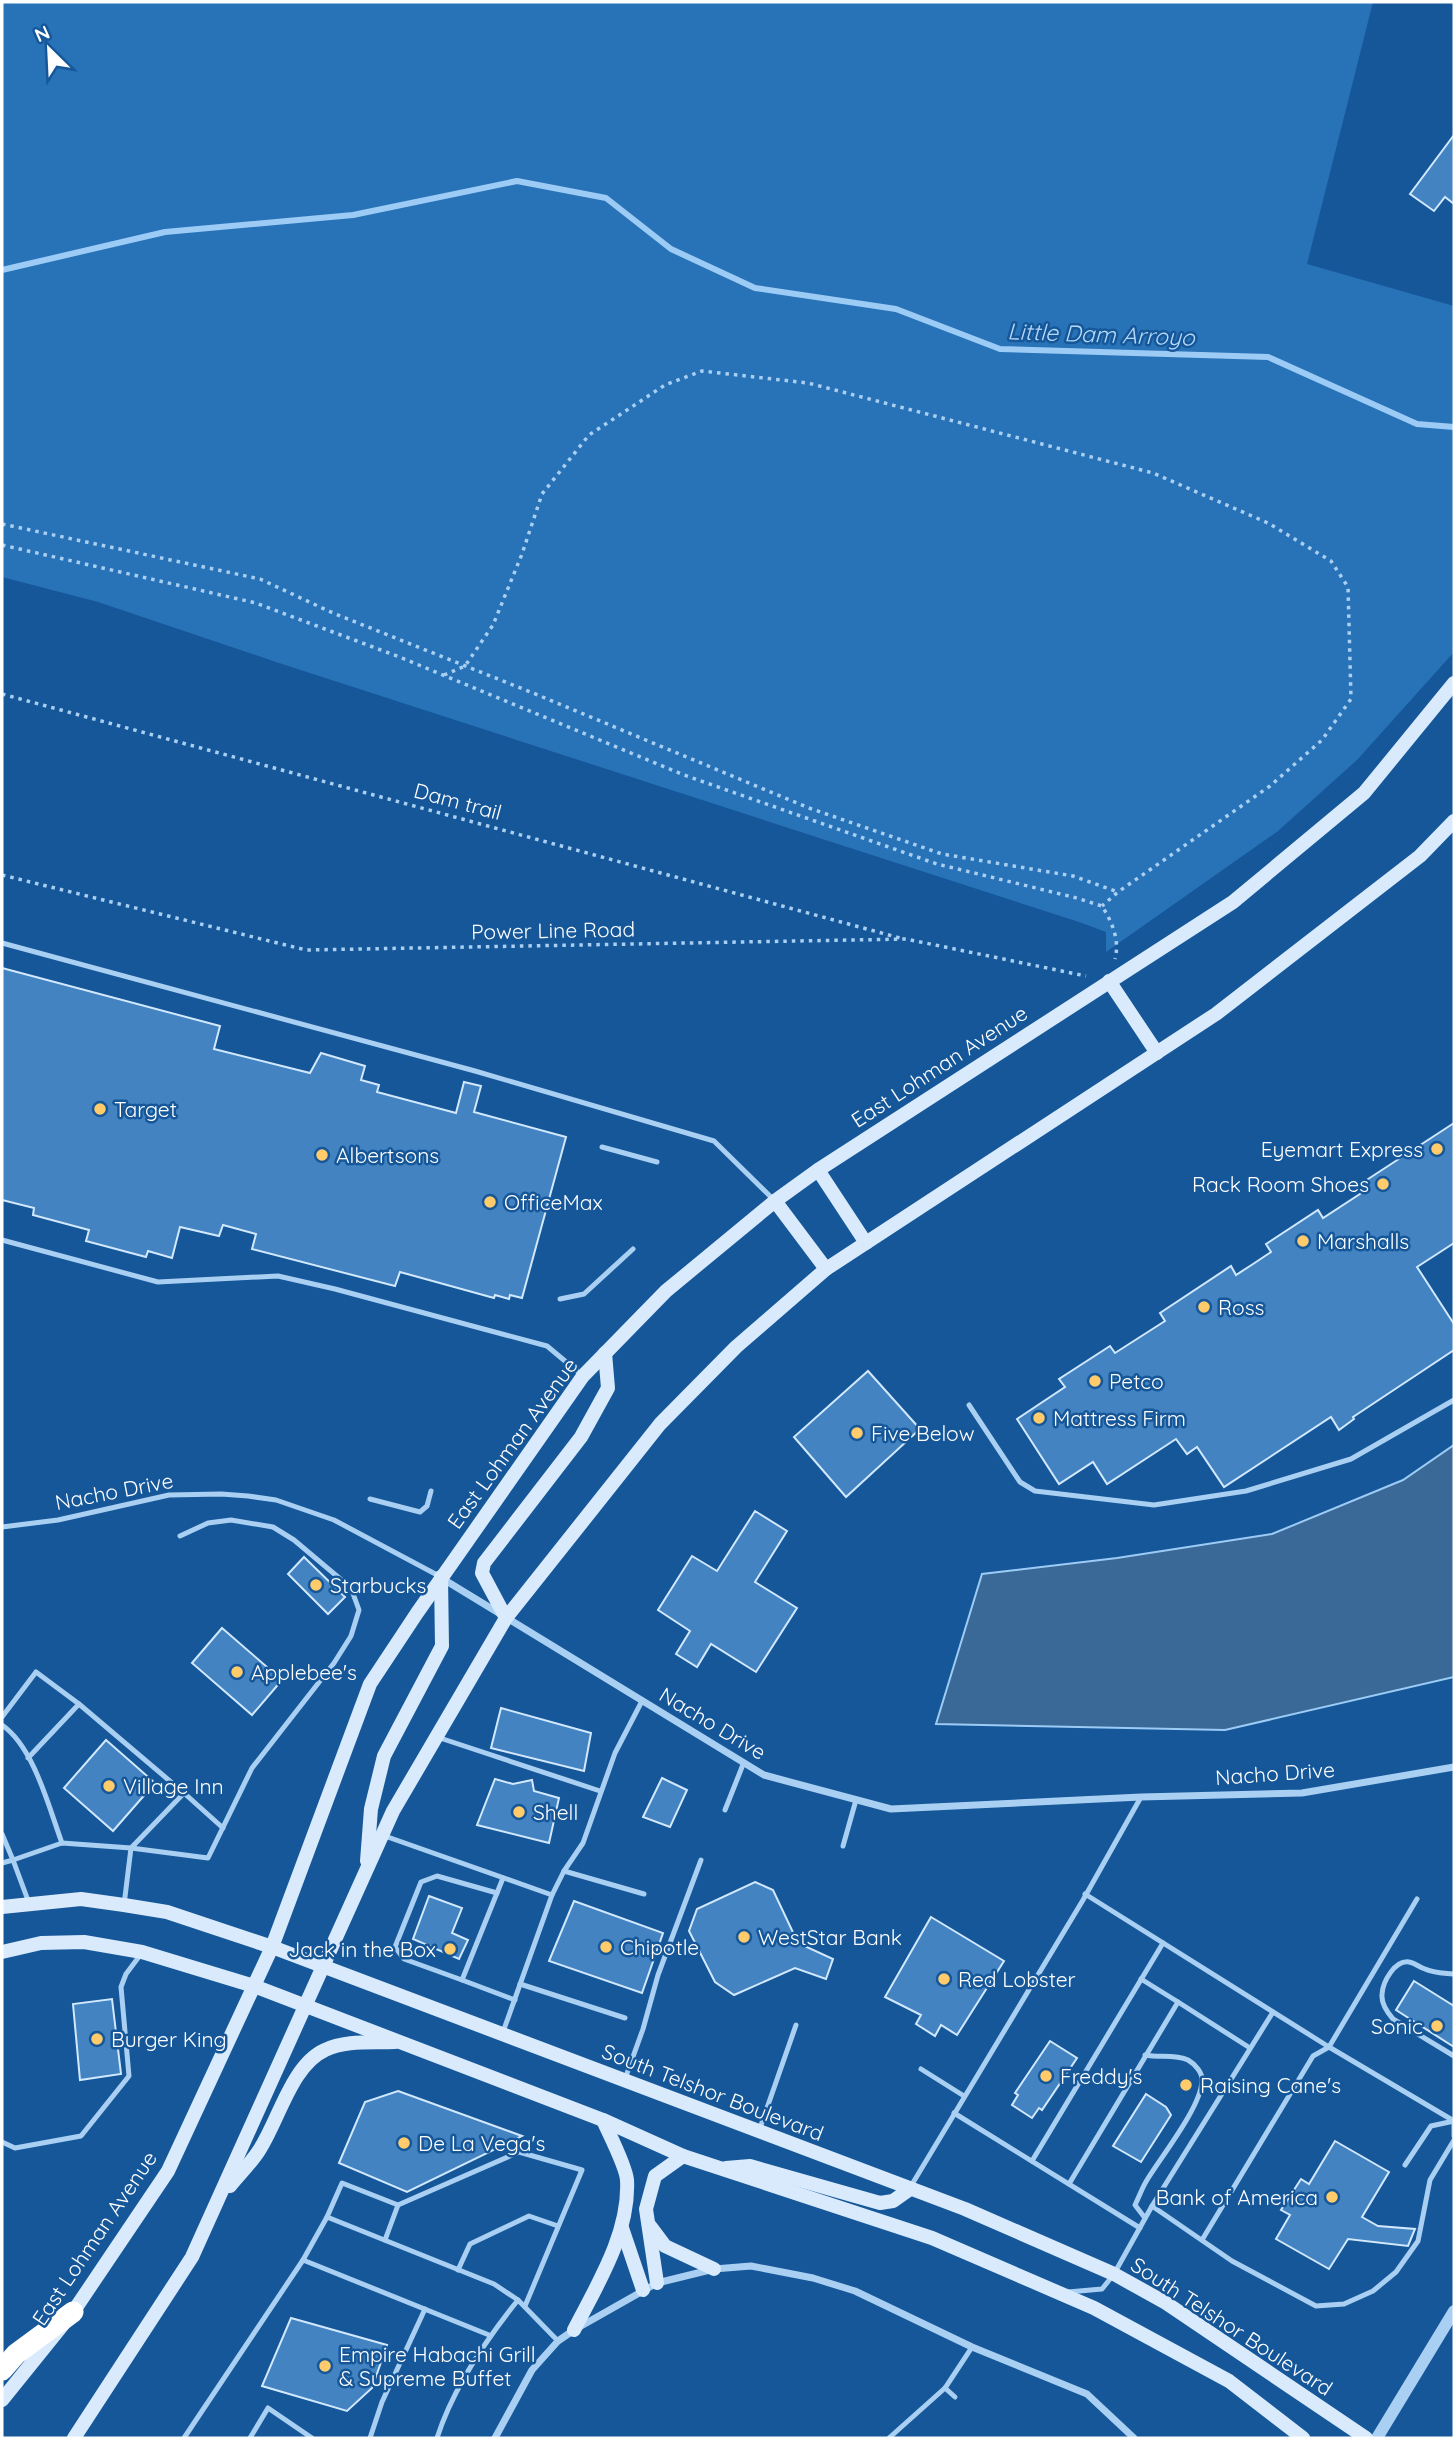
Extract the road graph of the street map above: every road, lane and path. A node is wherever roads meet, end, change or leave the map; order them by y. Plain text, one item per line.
1 (2, 524) edge
2 (2, 545) edge
3 (465, 666) junction
4 (444, 675) junction
5 (1454, 683) edge
6 (2, 694) edge
7 (1454, 821) edge
8 (2, 875) edge
9 (1118, 892) junction
10 (1102, 906) junction
11 (906, 939) junction
12 (2, 943) edge
13 (1109, 981) junction
14 (1157, 1053) junction
15 (602, 1147) dead end
16 (657, 1162) dead end
17 (818, 1170) junction
18 (775, 1201) junction
19 (2, 1240) edge
20 (866, 1243) junction
21 (633, 1249) dead end
22 (826, 1269) junction
23 (560, 1299) dead end
24 (605, 1353) junction
25 (583, 1376) junction
26 (1454, 1400) edge
27 (969, 1405) dead end
28 (431, 1491) dead end
29 (370, 1499) dead end
30 (2, 1527) edge
31 (180, 1536) dead end
32 (441, 1577) junction
33 (506, 1618) junction
34 (642, 1701) junction
35 (79, 1704) junction
36 (2, 1717) edge
37 (2, 1725) edge
38 (436, 1737) junction
39 (28, 1758) junction
40 (744, 1762) junction
41 (1454, 1767) edge
42 (600, 1791) junction
43 (184, 1793) junction
44 (1140, 1797) junction
45 (856, 1800) junction
46 (725, 1810) dead end
47 (223, 1828) junction
48 (2, 1835) edge
49 (382, 1835) junction
50 (62, 1843) junction
51 (843, 1846) dead end
52 (131, 1848) junction
53 (13, 1860) junction
54 (701, 1860) dead end
55 (2, 1863) edge
56 (564, 1871) junction
57 (366, 1873) junction
58 (503, 1878) junction
59 (497, 1893) junction
60 (644, 1894) dead end
61 (1086, 1894) junction
62 (552, 1895) junction
63 (1417, 1899) dead end
64 (29, 1903) junction
65 (124, 1905) junction
66 (2, 1907) edge
67 (2, 1917) edge
68 (1163, 1942) junction
69 (272, 1947) junction
70 (2, 1952) edge
71 (142, 1952) junction
72 (323, 1966) junction
73 (1452, 1974) dead end
74 (1141, 1979) junction
75 (462, 1980) junction
76 (520, 1984) junction
77 (254, 1986) junction
78 (515, 2000) junction
79 (1178, 2002) junction
80 (306, 2006) junction
81 (1273, 2012) junction
82 (625, 2018) dead end
83 (796, 2025) dead end
84 (502, 2035) junction
85 (399, 2041) junction
86 (1329, 2047) junction
87 (1251, 2048) junction
88 (1145, 2055) junction
89 (1454, 2056) edge
90 (921, 2069) dead end
91 (624, 2081) junction
92 (964, 2096) junction
93 (954, 2113) junction
94 (603, 2120) junction
95 (1454, 2121) edge
96 (759, 2132) junction
97 (1454, 2138) edge
98 (2, 2142) edge
99 (683, 2156) junction
100 (1032, 2161) junction
101 (1405, 2165) dead end
102 (722, 2169) junction
103 (1069, 2184) junction
104 (910, 2189) junction
105 (216, 2203) junction
106 (398, 2205) junction
107 (1152, 2206) junction
108 (327, 2217) junction
109 (1145, 2218) junction
110 (649, 2224) junction
111 (558, 2226) junction
112 (622, 2228) junction
113 (1140, 2228) junction
114 (385, 2240) junction
115 (1202, 2240) junction
116 (303, 2260) junction
117 (714, 2269) junction
118 (458, 2270) junction
119 (1114, 2274) junction
120 (657, 2283) junction
121 (643, 2290) junction
122 (1059, 2293) junction
123 (518, 2300) junction
124 (525, 2306) junction
125 (425, 2309) junction
126 (1454, 2311) edge
127 (73, 2312) junction
128 (574, 2330) junction
129 (489, 2335) junction
130 (558, 2341) junction
131 (972, 2347) junction
132 (2, 2370) edge
133 (946, 2388) junction
134 (955, 2397) dead end
135 (2, 2400) edge
136 (74, 2438) edge
137 (184, 2438) edge
138 (250, 2438) edge
139 (312, 2438) edge
140 (370, 2438) edge
141 (437, 2438) edge
142 (495, 2438) edge
143 (889, 2438) edge
144 (1134, 2438) edge
145 (1303, 2438) edge
146 (1366, 2438) edge
147 (1377, 2438) edge

1 - 3 path
2 - 4 path
3 - 4 path
3 - 9 path
3 - 9 path
4 - 10 path
5 - 13 main road, East Lohman Avenue
6 - 11 path, Dam trail
7 - 14 main road
8 - 11 path, Power Line Road
9 - 10 path
10 - 13 path
11 - 13 path, Power Line Road
12 - 18 lane
13 - 14 main road
13 - 17 main road, East Lohman Avenue
14 - 20 main road
15 - 16 lane
17 - 18 main road, East Lohman Avenue
17 - 20 main road
18 - 22 main road
18 - 24 main road, East Lohman Avenue
19 - 25 lane
20 - 22 main road
21 - 23 lane
22 - 33 main road
24 - 25 main road, East Lohman Avenue
24 - 33 main road
25 - 32 main road, East Lohman Avenue
26 - 27 lane
28 - 29 lane
30 - 32 lane, Nacho Drive
31 - 47 lane
32 - 33 street, Nacho Drive
32 - 57 main road
32 - 69 main road, East Lohman Avenue
33 - 34 street, Nacho Drive
33 - 38 main road
34 - 40 street, Nacho Drive
34 - 42 lane
35 - 36 lane
35 - 39 lane
35 - 43 lane
37 - 39 lane
38 - 42 lane
38 - 49 main road
39 - 50 lane
40 - 45 street, Nacho Drive
40 - 46 lane
41 - 44 street, Nacho Drive
42 - 56 lane
43 - 47 lane
43 - 52 lane
44 - 45 street, Nacho Drive
44 - 61 lane
45 - 51 lane
47 - 52 lane
48 - 53 lane
49 - 57 main road
49 - 58 lane
50 - 52 lane
50 - 53 lane
52 - 65 lane
53 - 55 lane
53 - 64 lane
54 - 91 lane
56 - 60 lane
56 - 62 lane
57 - 72 main road
58 - 59 lane
58 - 62 lane
59 - 75 lane
59 - 75 lane
61 - 68 lane
61 - 92 lane
62 - 76 lane
63 - 86 lane
64 - 65 main road, South Telshor Boulevard
64 - 66 main road, South Telshor Boulevard
64 - 67 main road
65 - 69 main road, South Telshor Boulevard
68 - 74 lane
68 - 81 lane
69 - 72 main road, South Telshor Boulevard
69 - 77 main road, East Lohman Avenue
70 - 71 main road
71 - 77 main road
71 - 98 lane
72 - 80 main road
72 - 84 main road, South Telshor Boulevard
73 - 89 lane
74 - 79 lane
74 - 100 lane
75 - 78 lane
76 - 78 lane
76 - 82 lane
77 - 80 main road
77 - 127 main road, East Lohman Avenue
78 - 84 lane
79 - 87 lane
79 - 88 lane
80 - 85 main road
80 - 105 main road
81 - 86 lane
81 - 87 lane
83 - 96 lane
84 - 91 main road, South Telshor Boulevard
85 - 94 main road
85 - 105 main road
86 - 95 lane
86 - 115 lane
87 - 107 lane
88 - 103 lane
88 - 109 lane
90 - 92 lane
91 - 96 main road, South Telshor Boulevard
92 - 93 lane
93 - 100 lane
93 - 104 lane
94 - 99 main road
94 - 112 main road
95 - 97 lane
95 - 101 lane
96 - 104 main road, South Telshor Boulevard
97 - 115 lane
99 - 102 main road
99 - 110 main road
100 - 103 lane
102 - 104 main road
102 - 122 main road
103 - 113 lane
104 - 119 main road, South Telshor Boulevard
105 - 136 main road
106 - 108 lane
106 - 111 lane
106 - 114 lane
107 - 109 lane
107 - 115 lane
108 - 114 lane
108 - 116 lane
109 - 113 lane
110 - 117 main road
110 - 120 main road
111 - 118 lane
111 - 124 lane
112 - 121 main road
112 - 128 main road
113 - 119 lane
114 - 118 lane
116 - 125 lane
116 - 137 lane
117 - 120 street
117 - 131 street
118 - 123 lane
119 - 122 lane
119 - 146 main road, South Telshor Boulevard
120 - 121 street
121 - 128 street
122 - 145 main road
123 - 124 lane
123 - 129 lane
124 - 130 lane
125 - 129 lane
125 - 140 lane
126 - 147 street
127 - 132 highway
127 - 135 main road, East Lohman Avenue
128 - 130 street
129 - 141 lane
130 - 142 street
131 - 133 lane
131 - 144 street
133 - 134 lane
133 - 143 lane
138 - 139 lane

